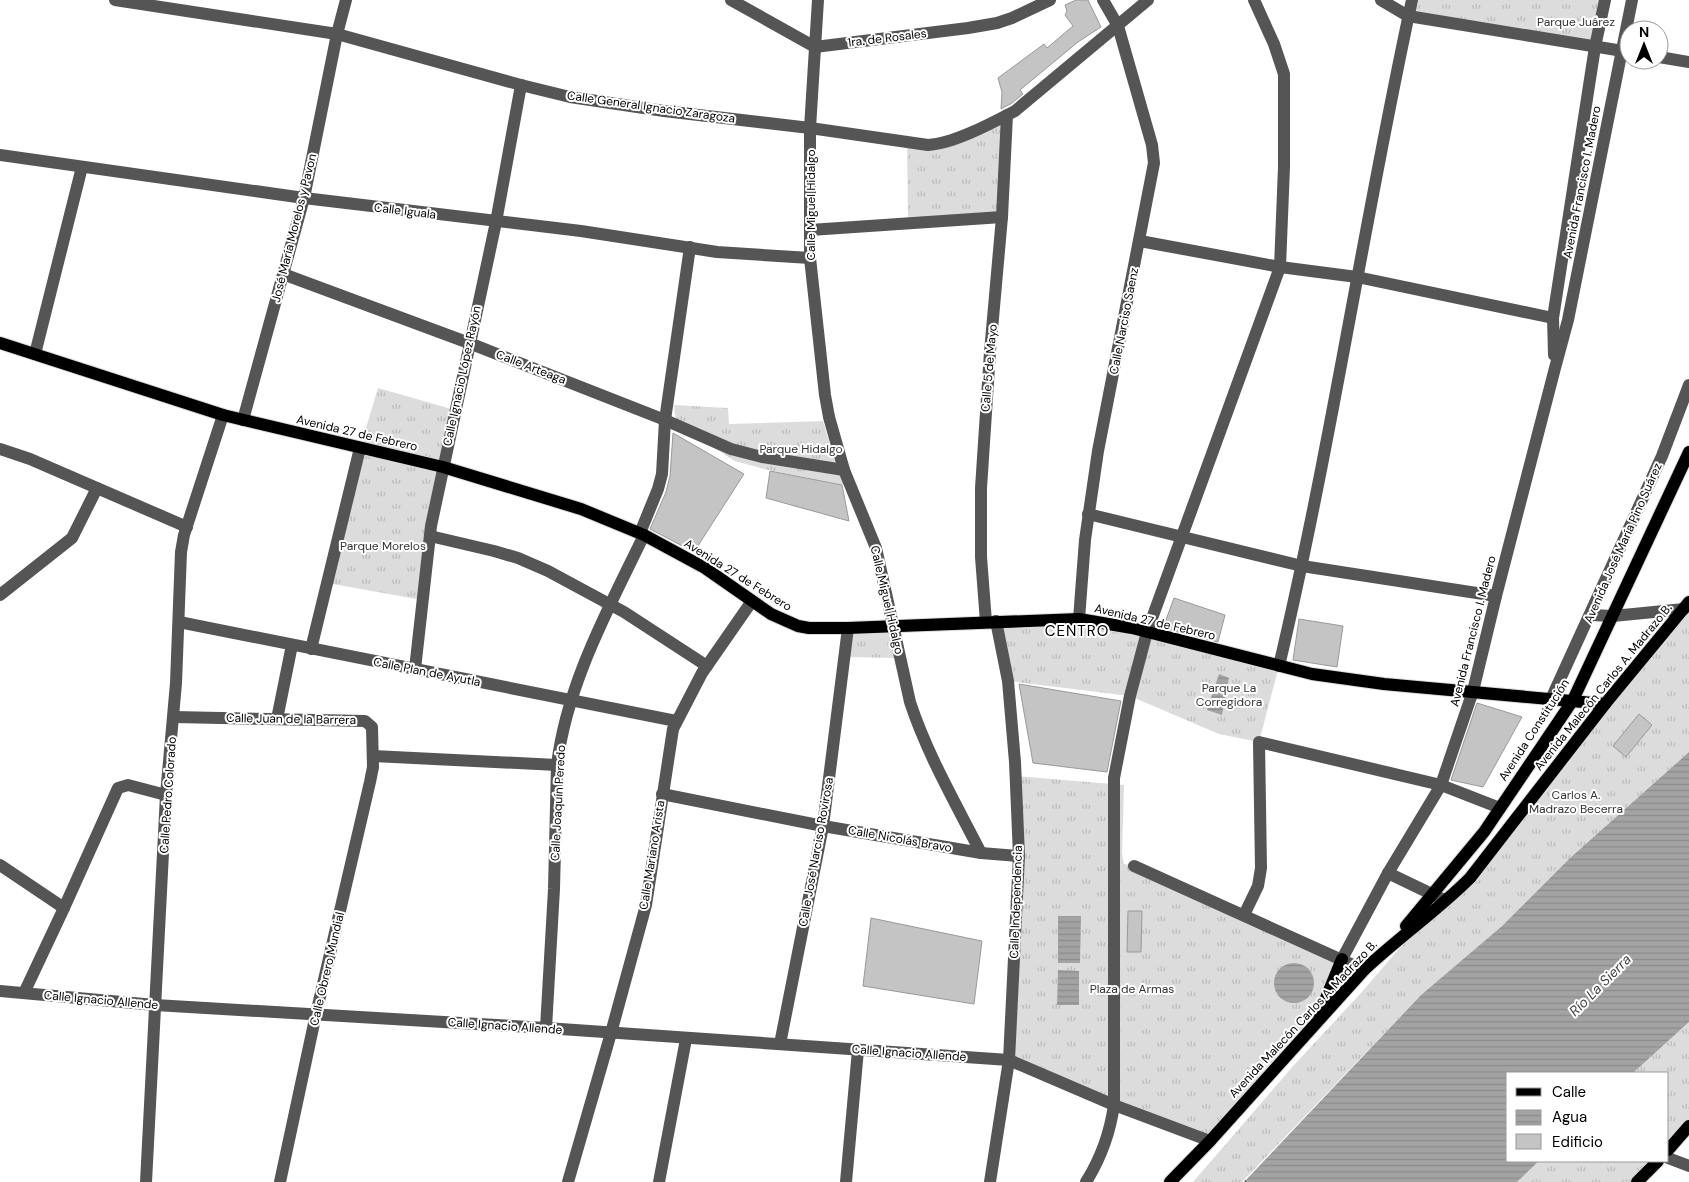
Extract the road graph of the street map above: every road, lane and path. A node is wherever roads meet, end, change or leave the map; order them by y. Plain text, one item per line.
1 (115, 0) edge
2 (346, 0) edge
3 (731, 0) edge
4 (818, 0) edge
5 (1050, 0) edge
6 (1103, 0) edge
7 (1148, 0) edge
8 (1254, 0) edge
9 (1381, 0) edge
10 (1412, 0) edge
11 (1605, 0) edge
12 (1632, 0) edge
13 (1408, 16) junction
14 (1629, 20) edge
15 (1118, 26) junction
16 (337, 34) junction
17 (815, 47) junction
18 (1595, 47) junction
19 (1619, 51) edge
20 (1669, 59) edge
21 (1689, 62) edge
22 (1621, 70) edge
23 (520, 85) junction
24 (1007, 115) junction
25 (810, 128) junction
26 (0, 156) edge
27 (82, 167) junction
28 (304, 198) junction
29 (1002, 217) junction
30 (496, 222) junction
31 (810, 230) junction
32 (1140, 241) junction
33 (690, 247) junction
34 (810, 258) junction
35 (1280, 267) junction
36 (283, 274) junction
37 (1357, 276) junction
38 (1553, 318) junction
39 (0, 343) edge
40 (469, 343) junction
41 (35, 354) junction
42 (1555, 368) junction
43 (1689, 385) edge
44 (223, 415) junction
45 (243, 420) junction
46 (665, 420) junction
47 (360, 448) junction
48 (0, 449) edge
49 (1689, 452) edge
50 (443, 466) junction
51 (844, 470) junction
52 (97, 488) junction
53 (1088, 514) junction
54 (187, 527) junction
55 (642, 534) junction
56 (430, 536) junction
57 (1182, 537) junction
58 (1302, 566) junction
59 (0, 595) edge
60 (1496, 596) junction
61 (752, 601) junction
62 (610, 605) junction
63 (1686, 605) edge
64 (1591, 615) junction
65 (1612, 616) junction
66 (1078, 619) junction
67 (179, 622) junction
68 (991, 622) junction
69 (894, 626) junction
70 (848, 628) junction
71 (1147, 632) junction
72 (292, 645) junction
73 (311, 649) junction
74 (706, 666) junction
75 (1279, 666) junction
76 (415, 669) junction
77 (1473, 691) junction
78 (571, 699) junction
79 (1551, 699) junction
80 (1573, 700) junction
81 (1605, 704) junction
82 (174, 716) junction
83 (277, 719) junction
84 (676, 721) junction
85 (373, 756) junction
86 (557, 765) junction
87 (1441, 785) junction
88 (662, 794) junction
89 (166, 795) junction
90 (1500, 808) junction
91 (823, 826) junction
92 (982, 853) junction
93 (1020, 856) junction
94 (0, 865) edge
95 (1134, 866) dead end
96 (1388, 873) junction
97 (1433, 894) junction
98 (1446, 901) junction
99 (64, 908) junction
100 (1244, 915) junction
101 (1390, 945) junction
102 (1342, 959) junction
103 (1364, 970) junction
104 (0, 991) edge
105 (24, 993) junction
106 (155, 1005) junction
107 (316, 1014) junction
108 (1316, 1022) junction
109 (546, 1028) junction
110 (611, 1033) junction
111 (686, 1039) junction
112 (780, 1044) junction
113 (858, 1050) junction
114 (1010, 1060) junction
115 (1114, 1104) junction
116 (1689, 1126) edge
117 (1210, 1141) junction
118 (1669, 1149) edge
119 (1669, 1158) edge
120 (1657, 1162) edge
121 (1689, 1166) edge
122 (146, 1182) edge
123 (280, 1182) edge
124 (568, 1182) edge
125 (659, 1182) edge
126 (846, 1182) edge
127 (990, 1182) edge
128 (1086, 1182) edge
129 (1170, 1182) edge
130 (1637, 1182) edge

1 - 16 street, Calle General Ignacio Zaragoza
2 - 16 street, José María Morelos y Pavon
3 - 17 street
4 - 17 street, Calle Miguel Hidalgo
5 - 17 street, 1ra. de Rosales
6 - 15 street, Calle Narciso Saenz
7 - 15 street, Calle General Ignacio Zaragoza
8 - 35 street
9 - 13 street
10 - 13 street
11 - 18 street, Avenida Francisco I. Madero
12 - 14 street, Avenida Francisco I. Madero
13 - 18 street
13 - 37 street
15 - 24 street, Calle General Ignacio Zaragoza
15 - 32 street, Calle Narciso Saenz
16 - 23 street, Calle General Ignacio Zaragoza
16 - 28 street, José María Morelos y Pavon
17 - 25 street, Calle Miguel Hidalgo
18 - 19 street
18 - 38 street, Avenida Francisco I. Madero
20 - 21 street
22 - 42 street, Avenida Francisco I. Madero
23 - 25 street, Calle General Ignacio Zaragoza
23 - 30 street, Calle Ignacio López Rayón
24 - 25 street, Calle General Ignacio Zaragoza
24 - 29 street, Calle 5 de Mayo
25 - 31 street, Calle Miguel Hidalgo
26 - 27 street, Calle Iguala
27 - 28 street, Calle Iguala
27 - 41 street
28 - 30 street, Calle Iguala
28 - 36 street, José María Morelos y Pavon
29 - 31 street
29 - 68 street, Calle 5 de Mayo
30 - 33 street, Calle Iguala
30 - 40 street, Calle Ignacio López Rayón
31 - 34 street, Calle Miguel Hidalgo
32 - 35 street
32 - 53 street, Calle Narciso Saenz
33 - 34 street, Calle Iguala
33 - 46 street, Calle Joaquín Peredo
34 - 51 street, Calle Miguel Hidalgo
35 - 37 street
35 - 57 street
36 - 40 street, Calle Arteaga
36 - 45 street, José María Morelos y Pavon
37 - 38 street
37 - 58 street
38 - 42 street, Avenida Francisco I. Madero
39 - 41 main road, Avenida 27 de Febrero
40 - 46 street, Calle Arteaga
40 - 50 street, Calle Ignacio López Rayón
41 - 44 main road, Avenida 27 de Febrero
42 - 60 street, Avenida Francisco I. Madero
43 - 64 street, Avenida José María Pino Suárez
44 - 45 main road, Avenida 27 de Febrero
44 - 54 street, Calle Pedro Colorado
45 - 47 main road, Avenida 27 de Febrero
46 - 51 street, Calle Arteaga
46 - 55 street, Calle Joaquín Peredo
47 - 50 main road, Avenida 27 de Febrero
47 - 73 street
48 - 52 street
49 - 65 main road, Avenida Constitución
50 - 55 main road, Avenida 27 de Febrero
50 - 56 street, Calle Ignacio López Rayón
51 - 69 street, Calle Miguel Hidalgo
52 - 54 street
52 - 59 street
53 - 57 street
53 - 66 street, Calle Narciso Saenz
54 - 67 street, Calle Pedro Colorado
55 - 61 main road, Avenida 27 de Febrero
55 - 62 street, Calle Joaquín Peredo
56 - 62 street
56 - 76 street, Calle Ignacio López Rayón
57 - 58 street
57 - 71 street
58 - 60 street
58 - 75 street
60 - 77 street, Avenida Francisco I. Madero
61 - 70 main road, Avenida 27 de Febrero
61 - 74 street, Calle Mariano Arista
62 - 74 street
62 - 78 street, Calle Joaquín Peredo
63 - 65 street
63 - 81 main road, Avenida Malecón Carlos A. Madrazo B.
64 - 65 street
64 - 79 street, Avenida José María Pino Suárez
65 - 80 main road, Avenida Constitución
66 - 68 main road, Avenida 27 de Febrero
66 - 71 main road, Avenida 27 de Febrero
67 - 72 street, Calle Plan de Ayutla
67 - 82 street, Calle Pedro Colorado
68 - 69 main road, Avenida 27 de Febrero
68 - 93 street, Calle Independencia
69 - 70 main road, Avenida 27 de Febrero
69 - 92 street, Calle Miguel Hidalgo
70 - 91 street, Calle José Narciso Rovirosa
71 - 75 main road, Avenida 27 de Febrero
71 - 115 street
72 - 73 street, Calle Plan de Ayutla
72 - 83 street
73 - 76 street, Calle Plan de Ayutla
74 - 84 street, Calle Mariano Arista
75 - 77 main road, Avenida 27 de Febrero
76 - 78 street, Calle Plan de Ayutla
77 - 79 main road, Avenida 27 de Febrero
77 - 87 street, Avenida Francisco I. Madero
78 - 84 street, Calle Plan de Ayutla
78 - 86 street, Calle Joaquín Peredo
79 - 80 main road, Avenida 27 de Febrero
80 - 81 main road, Avenida 27 de Febrero
80 - 90 main road, Avenida Constitución
81 - 98 main road, Avenida Malecón Carlos A. Madrazo B.
82 - 83 street, Calle Juan de la Barrera
82 - 89 street, Calle Pedro Colorado
83 - 85 street, Calle Juan de la Barrera
84 - 88 street, Calle Mariano Arista
85 - 86 street
85 - 107 street, Calle Obrero Mundial
86 - 109 street, Calle Joaquín Peredo
87 - 90 street
87 - 96 street, Avenida Francisco I. Madero
87 - 100 street
88 - 91 street, Calle Nicolás Bravo
88 - 110 street, Calle Mariano Arista
89 - 99 street
89 - 106 street, Calle Pedro Colorado
90 - 97 main road, Avenida Constitución
91 - 92 street, Calle Nicolás Bravo
91 - 112 street, Calle José Narciso Rovirosa
92 - 93 street, Calle Nicolás Bravo
93 - 114 street, Calle Independencia
94 - 99 street
95 - 100 street
96 - 97 street
96 - 102 street, Avenida Francisco I. Madero
97 - 98 street
97 - 101 main road, Avenida Constitución
98 - 101 main road, Avenida Malecón Carlos A. Madrazo B.
99 - 105 street
100 - 102 street
101 - 103 main road, Avenida Malecón Carlos A. Madrazo B.
102 - 103 street
102 - 108 main road, Avenida Francisco I. Madero
103 - 108 main road, Avenida Malecón Carlos A. Madrazo B.
104 - 105 street, Calle Ignacio Allende
105 - 106 street, Calle Ignacio Allende
106 - 107 street, Calle Ignacio Allende
106 - 122 street, Calle Pedro Colorado
107 - 109 street, Calle Ignacio Allende
107 - 123 street, Calle Obrero Mundial
108 - 117 main road, Avenida Malecón Carlos A. Madrazo B.
109 - 110 street, Calle Ignacio Allende
110 - 111 street, Calle Ignacio Allende
110 - 124 street, Calle Mariano Arista
111 - 112 street, Calle Ignacio Allende
111 - 125 street
112 - 113 street, Calle Ignacio Allende
113 - 114 street, Calle Ignacio Allende
113 - 126 street
114 - 115 street, Calle Ignacio Allende
114 - 127 street, Calle Independencia
115 - 117 street, Calle Ignacio Allende
115 - 128 street
116 - 118 main road
117 - 129 main road, Avenida Malecón Carlos A. Madrazo B.
119 - 121 street
120 - 130 main road

